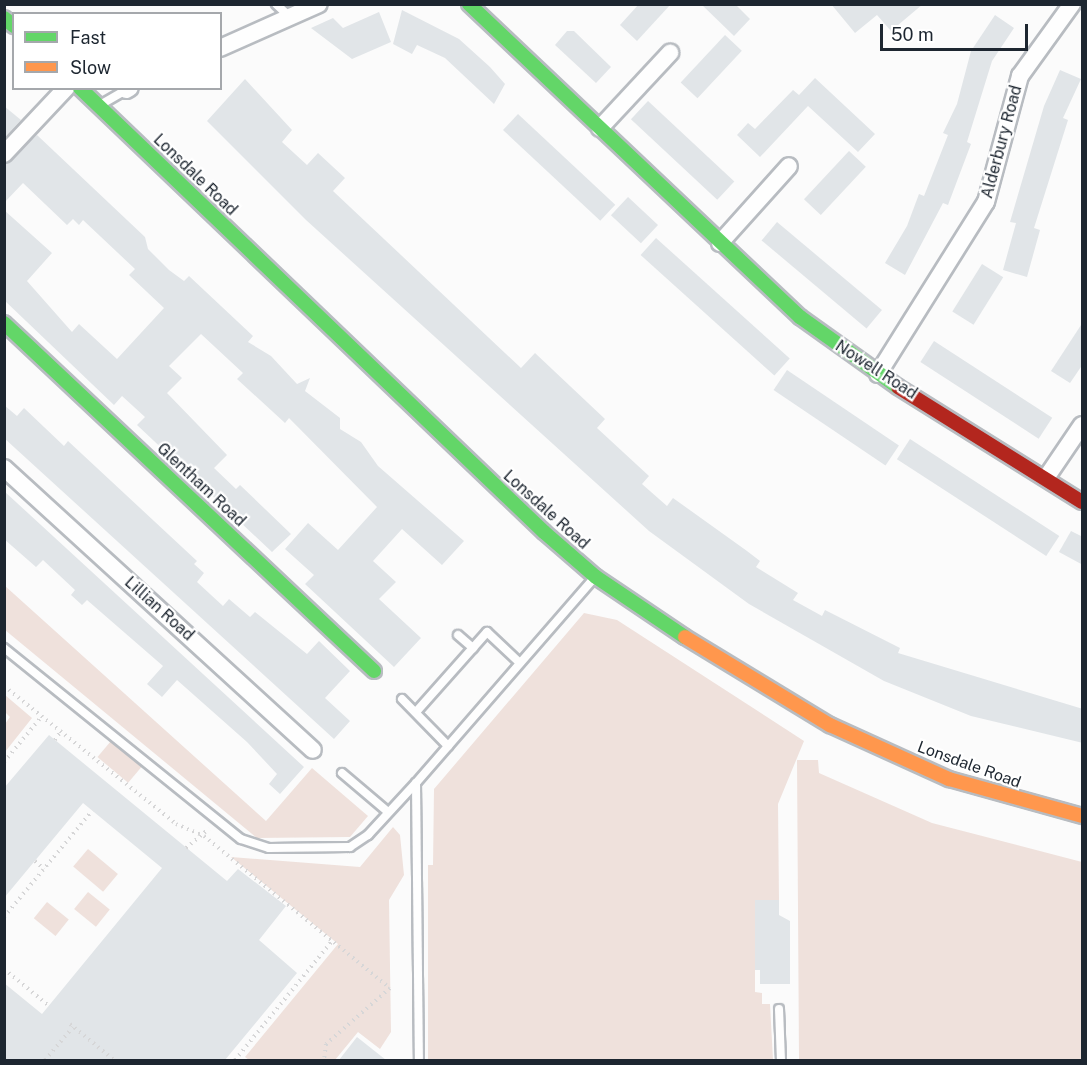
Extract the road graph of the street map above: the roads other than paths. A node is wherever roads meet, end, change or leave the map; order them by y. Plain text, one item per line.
1 (276, 4) edge
2 (469, 4) edge
3 (1072, 4) edge
4 (310, 6) edge
5 (290, 18) junction
6 (222, 47) edge
7 (670, 52) dead end
8 (64, 90) edge
9 (82, 90) edge
10 (126, 90) edge
11 (98, 106) junction
12 (600, 128) junction
13 (4, 154) edge
14 (789, 166) dead end
15 (720, 243) junction
16 (4, 323) edge
17 (878, 374) junction
18 (1083, 425) edge
19 (4, 468) edge
20 (1046, 478) junction
21 (1083, 502) edge
22 (596, 577) junction
23 (458, 635) dead end
24 (4, 648) edge
25 (473, 648) junction
26 (520, 663) junction
27 (374, 671) dead end
28 (402, 699) dead end
29 (416, 712) junction
30 (448, 746) junction
31 (313, 750) dead end
32 (342, 772) dead end
33 (416, 783) junction
34 (388, 812) junction
35 (1083, 816) edge
36 (779, 1009) dead end
37 (419, 1060) edge
38 (782, 1060) edge

1 - 5 lane
2 - 12 street, Nowell Road
3 - 17 street, Alderbury Road
4 - 5 street
5 - 6 street
7 - 12 street
8 - 13 street
9 - 11 street, Lonsdale Road
10 - 11 lane
11 - 22 street, Lonsdale Road
12 - 15 street, Nowell Road
14 - 15 street
15 - 17 street, Nowell Road
16 - 27 street, Glentham Road
17 - 20 street, Nowell Road
18 - 20 street
19 - 31 street, Lillian Road
20 - 21 street, Nowell Road
22 - 26 lane
22 - 35 street, Lonsdale Road
23 - 25 lane
24 - 34 lane
25 - 26 lane
25 - 29 lane
26 - 30 lane
28 - 29 lane
29 - 30 lane
30 - 33 lane
32 - 34 lane
33 - 34 lane
33 - 37 lane
36 - 38 lane

